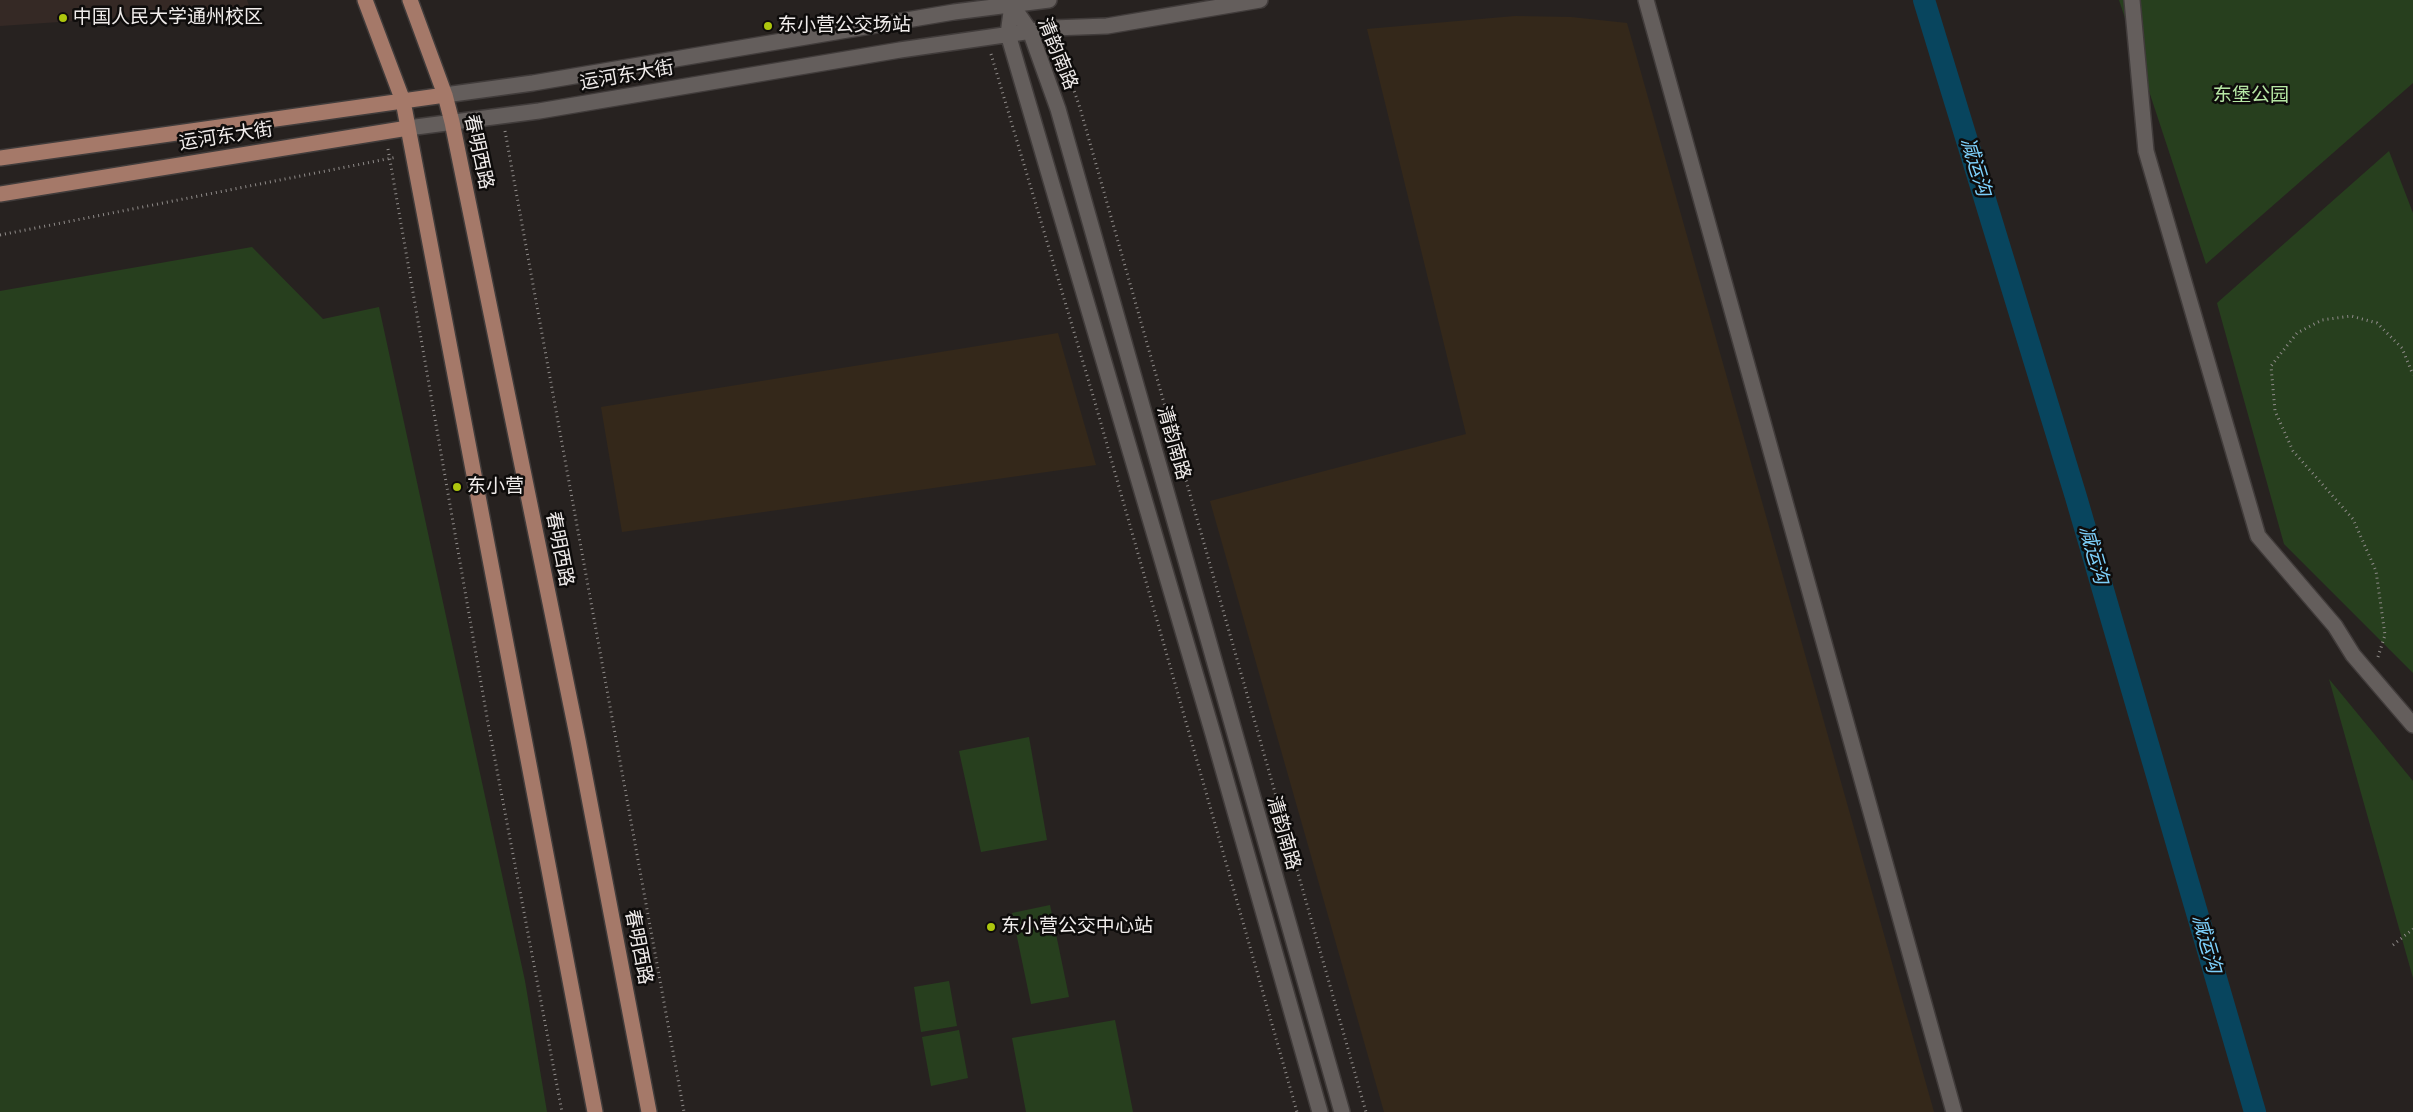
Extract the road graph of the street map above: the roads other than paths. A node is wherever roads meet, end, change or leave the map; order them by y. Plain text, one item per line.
1 (364, 0) edge
2 (410, 0) edge
3 (1049, 0) edge
4 (1260, 0) edge
5 (1646, 0) edge
6 (2132, 0) edge
7 (1012, 5) junction
8 (1030, 31) junction
9 (1008, 34) junction
10 (445, 95) junction
11 (403, 101) junction
12 (452, 122) junction
13 (408, 128) junction
14 (0, 158) edge
15 (0, 194) edge
16 (2413, 725) edge
17 (595, 1112) edge
18 (649, 1112) edge
19 (1320, 1112) edge
20 (1342, 1112) edge
21 (1954, 1112) edge

1 - 11 main road
2 - 10 main road, 春明西路
3 - 7 main road, 运河东大街
4 - 8 main road, 运河东大街
5 - 21 main road
6 - 16 main road
7 - 8 main road, 清韵南路
7 - 9 main road, 清韵南路
7 - 10 main road, 运河东大街
8 - 9 main road, 运河东大街
8 - 20 main road, 清韵南路
9 - 12 main road, 运河东大街
9 - 19 main road, 清韵南路
10 - 11 main road, 运河东大街
10 - 12 main road, 春明西路
11 - 13 main road
11 - 14 main road, 运河东大街
12 - 13 main road, 运河东大街
12 - 18 main road, 春明西路
13 - 15 main road, 运河东大街
13 - 17 main road

